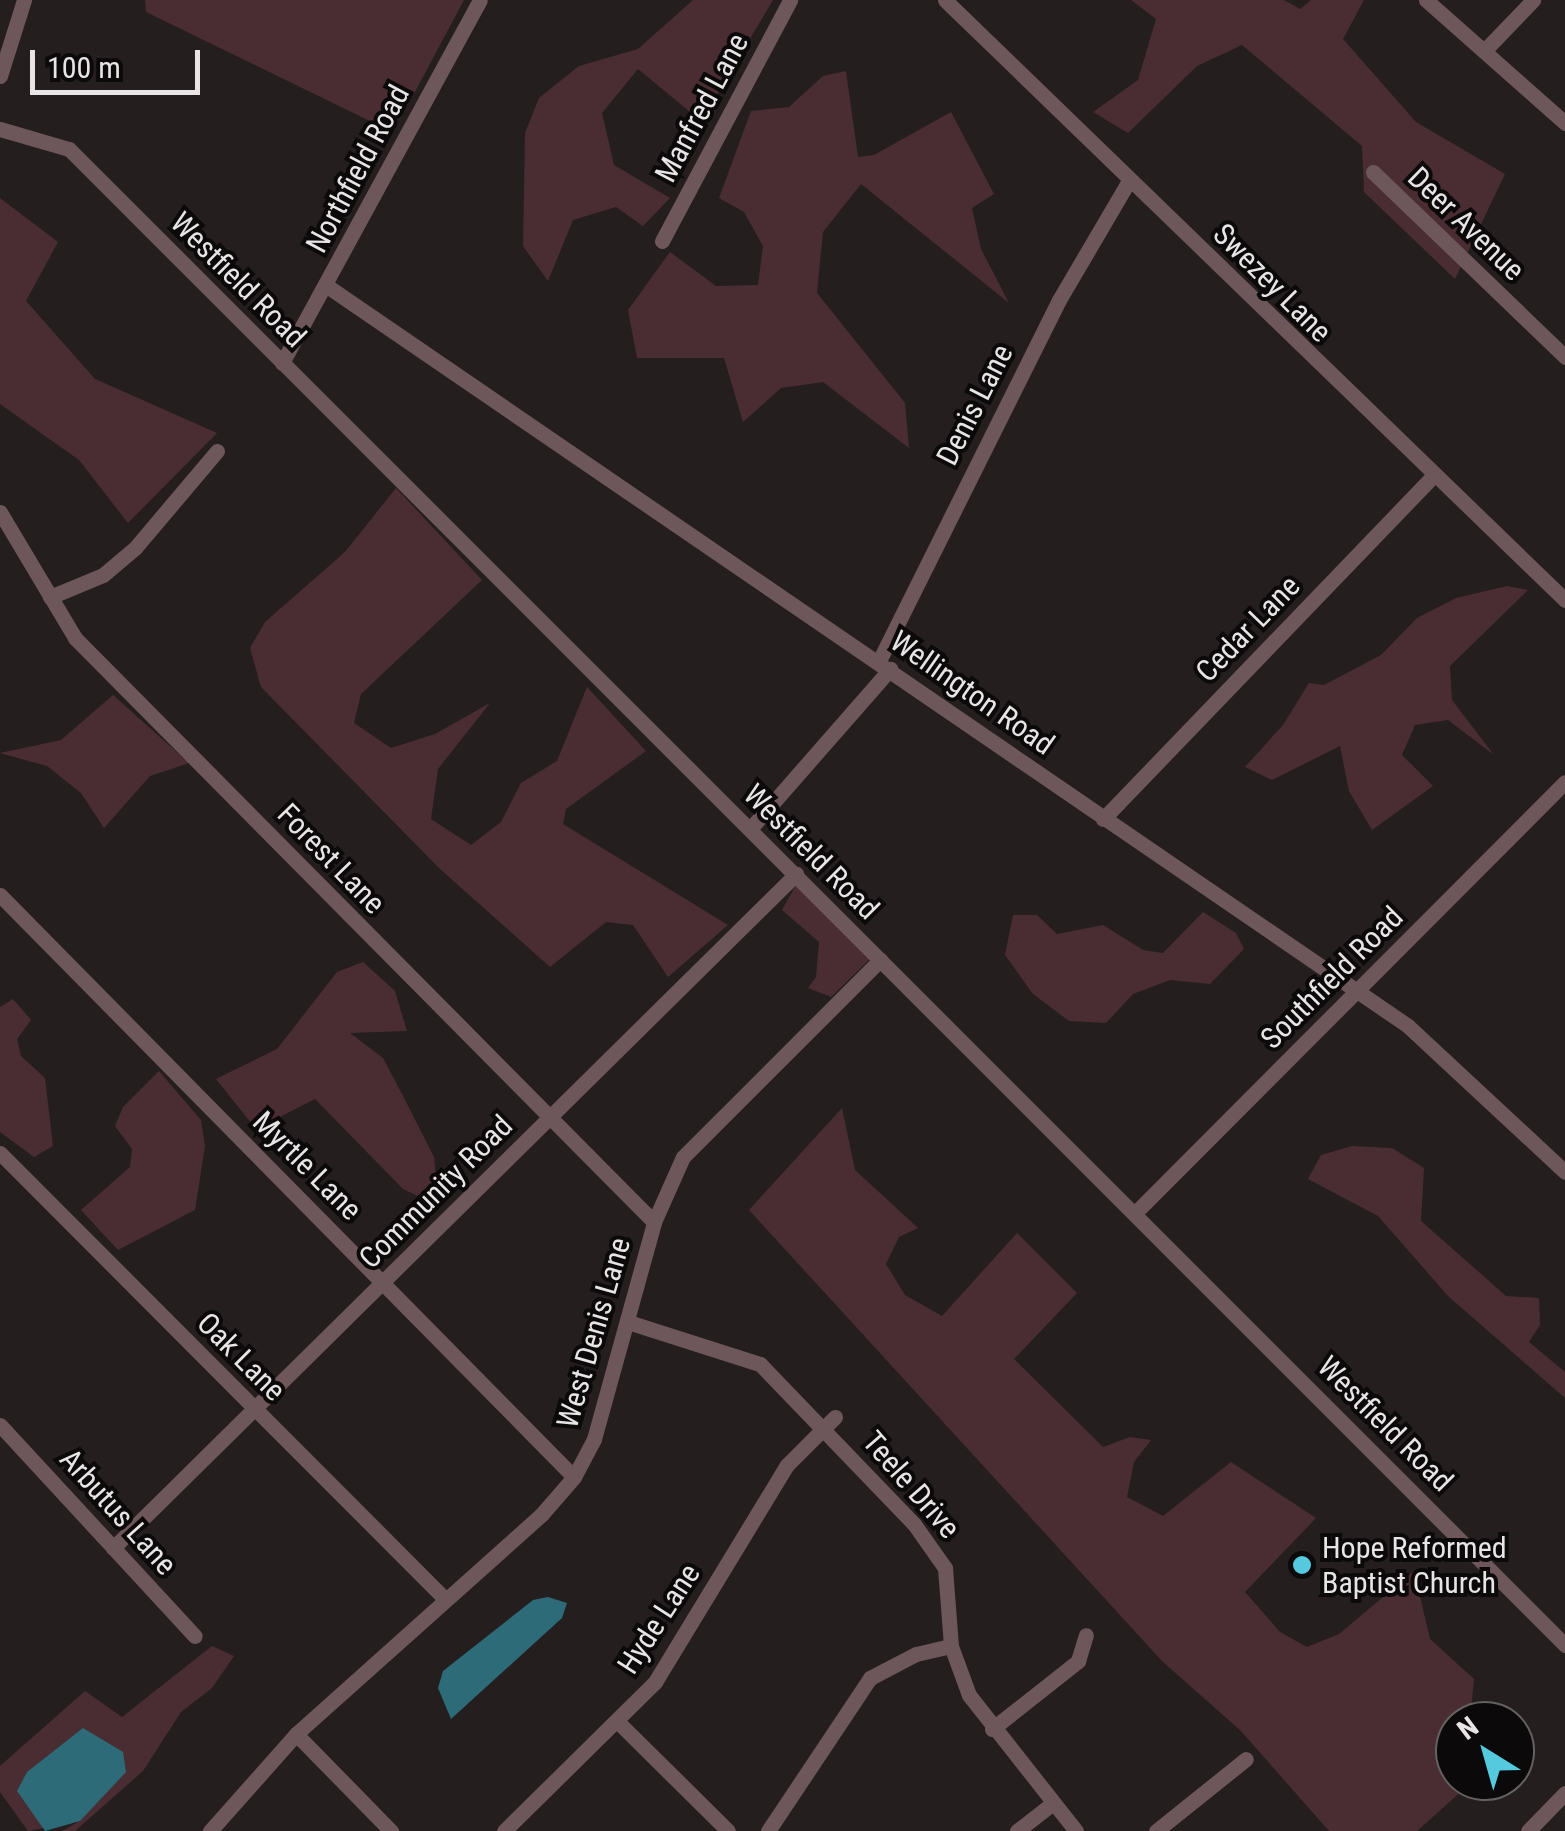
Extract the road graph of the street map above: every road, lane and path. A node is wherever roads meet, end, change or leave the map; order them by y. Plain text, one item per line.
1 (24, 0) edge
2 (480, 0) edge
3 (790, 0) edge
4 (945, 0) edge
5 (1426, 0) edge
6 (1533, 0) edge
7 (1484, 51) junction
8 (0, 76) edge
9 (1565, 123) edge
10 (0, 129) edge
11 (1373, 172) dead end
12 (1130, 180) junction
13 (662, 241) dead end
14 (327, 286) junction
15 (1565, 357) edge
16 (282, 362) junction
17 (218, 451) dead end
18 (1433, 476) junction
19 (0, 512) edge
20 (50, 597) junction
21 (1565, 600) edge
22 (885, 665) junction
23 (1565, 782) edge
24 (1103, 819) junction
25 (750, 830) junction
26 (796, 874) junction
27 (0, 895) edge
28 (880, 960) junction
29 (1357, 994) junction
30 (549, 1119) junction
31 (0, 1153) edge
32 (1565, 1172) edge
33 (1136, 1212) junction
34 (654, 1222) junction
35 (384, 1283) junction
36 (628, 1322) junction
37 (255, 1409) junction
38 (829, 1423) junction
39 (0, 1425) edge
40 (574, 1477) junction
41 (113, 1548) junction
42 (444, 1599) junction
43 (1086, 1635) dead end
44 (195, 1636) dead end
45 (1565, 1645) edge
46 (951, 1646) junction
47 (617, 1721) junction
48 (992, 1728) junction
49 (296, 1734) junction
50 (1246, 1759) dead end
51 (1565, 1792) edge
52 (1053, 1803) junction
53 (210, 1831) edge
54 (391, 1831) edge
55 (504, 1831) edge
56 (728, 1831) edge
57 (768, 1831) edge
58 (1017, 1831) edge
59 (1076, 1831) edge
60 (1156, 1831) edge
61 (1528, 1831) edge

1 - 8 street
2 - 14 street, Northfield Road
3 - 13 street, Manfred Lane
4 - 12 street, Swezey Lane
5 - 7 street
6 - 7 street
7 - 9 street
10 - 16 street, Westfield Road
11 - 15 street, Deer Avenue
12 - 18 street, Swezey Lane
12 - 22 street, Denis Lane
14 - 16 street, Northfield Road
14 - 22 street, Wellington Road
16 - 25 street, Westfield Road
17 - 20 street
18 - 21 street, Swezey Lane
18 - 24 street, Cedar Lane
19 - 20 street, Forest Lane
20 - 30 street, Forest Lane
22 - 24 street, Wellington Road
22 - 25 street, Denis Lane
23 - 29 street, Southfield Road
24 - 29 street, Wellington Road
25 - 26 street, Westfield Road
26 - 28 street, Westfield Road
26 - 30 street, Community Road
27 - 35 street, Myrtle Lane
28 - 33 street, Westfield Road
28 - 34 street, West Denis Lane
29 - 32 street, Wellington Road
29 - 33 street, Southfield Road
30 - 34 street, Forest Lane
30 - 35 street, Community Road
31 - 37 street, Oak Lane
33 - 45 street, Westfield Road
34 - 36 street, West Denis Lane
35 - 37 street, Community Road
35 - 40 street, Myrtle Lane
36 - 38 street, Teele Drive
36 - 40 street, West Denis Lane
37 - 41 street, Community Road
37 - 42 street, Oak Lane
38 - 46 street, Teele Drive
38 - 47 street, Hyde Lane
39 - 41 street, Arbutus Lane
40 - 42 street, West Denis Lane
41 - 44 street, Arbutus Lane
42 - 49 street, West Denis Lane
43 - 48 street
46 - 48 street, Teele Drive
46 - 57 street
47 - 55 street, Hyde Lane
47 - 56 street
48 - 52 street, Teele Drive
49 - 53 street, West Denis Lane
49 - 54 street
50 - 60 street
51 - 61 street
52 - 58 street
52 - 59 street, Teele Drive

